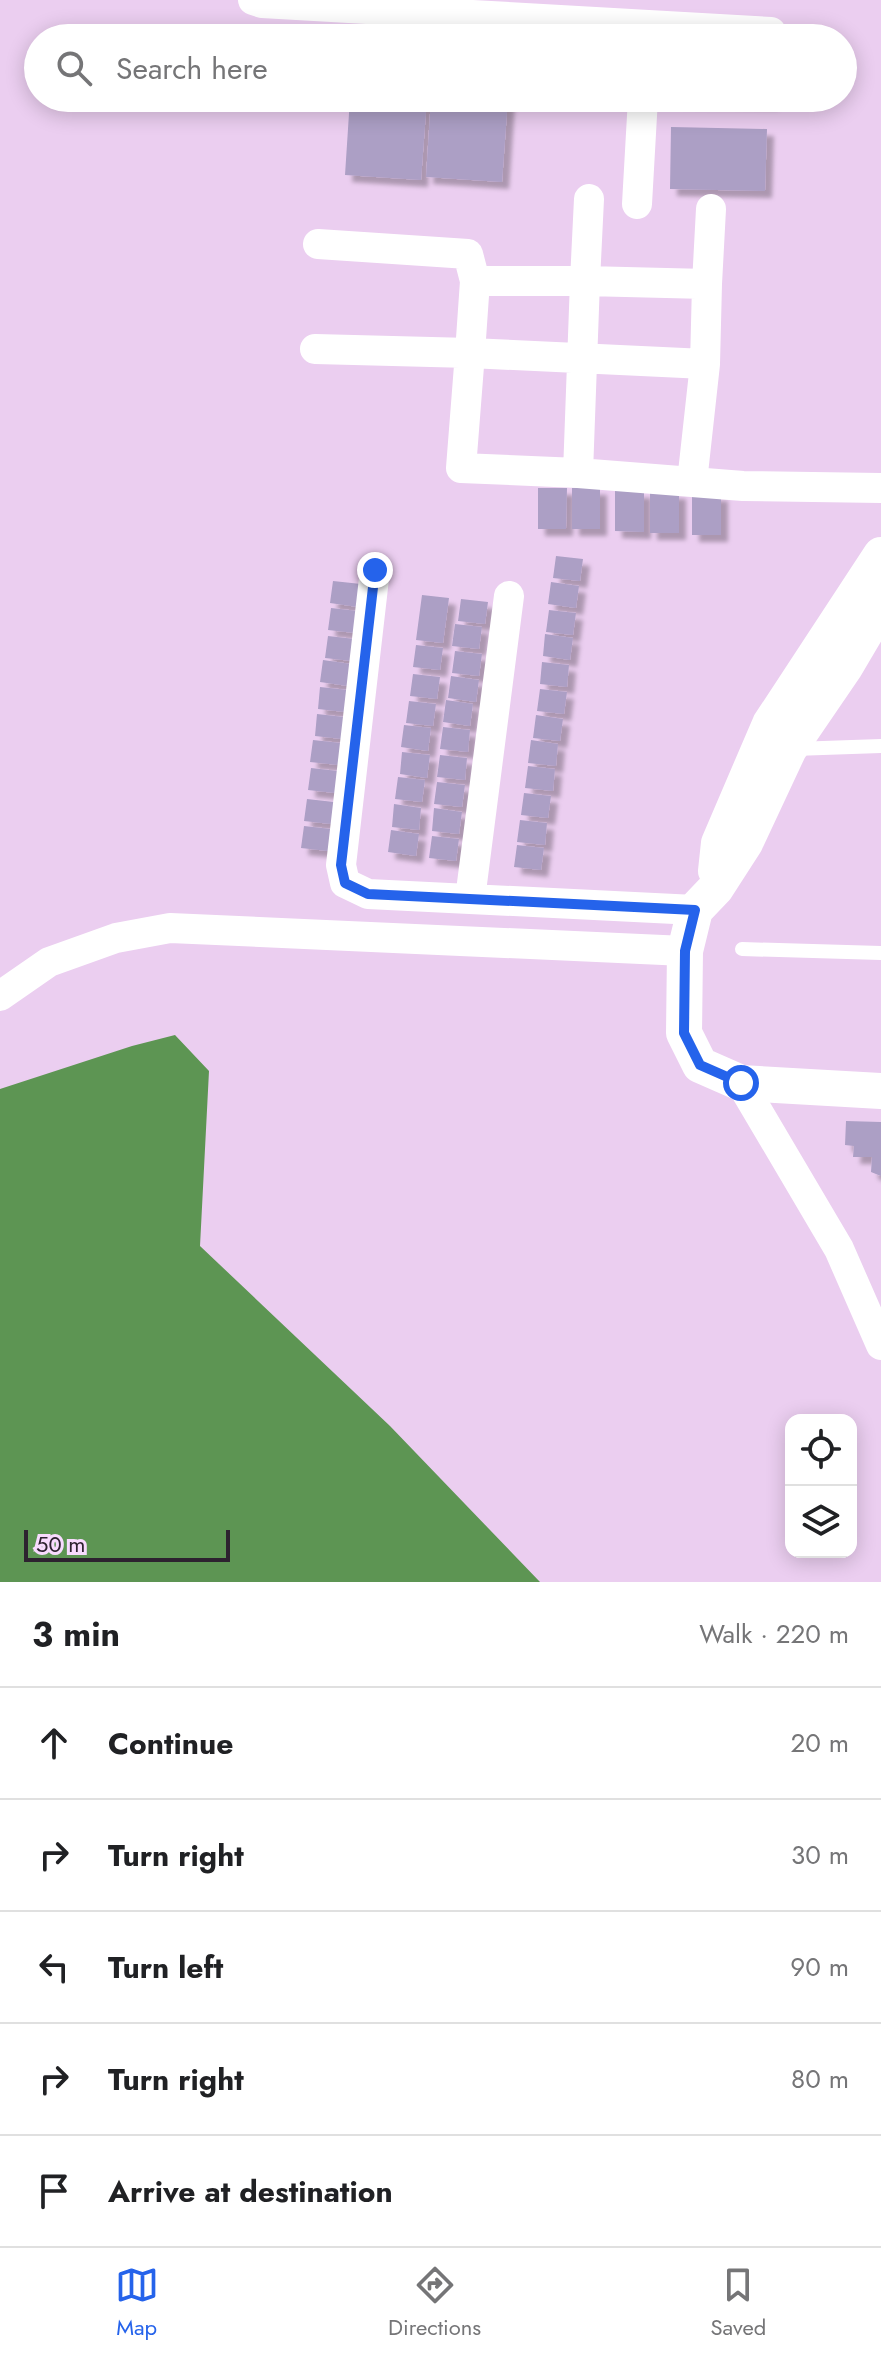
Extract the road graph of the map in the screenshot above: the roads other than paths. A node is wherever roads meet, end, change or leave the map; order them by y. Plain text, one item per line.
1 (253, 0) edge
2 (541, 24) edge
3 (642, 112) edge
4 (589, 199) dead end
5 (637, 204) dead end
6 (711, 209) dead end
7 (318, 244) dead end
8 (475, 281) junction
9 (585, 281) junction
10 (707, 284) junction
11 (315, 349) dead end
12 (470, 353) junction
13 (583, 360) junction
14 (705, 364) junction
15 (578, 473) junction
16 (692, 482) junction
17 (881, 488) edge
18 (881, 555) edge
19 (375, 570) dead end
20 (509, 596) dead end
21 (881, 606) edge
22 (881, 746) edge
23 (789, 749) junction
24 (470, 899) junction
25 (706, 899) junction
26 (742, 949) dead end
27 (685, 951) junction
28 (881, 953) edge
29 (0, 996) edge
30 (741, 1083) junction
31 (881, 1091) edge
32 (881, 1345) edge

1 - 2 street
3 - 5 street
4 - 9 street
6 - 10 street
7 - 8 street
8 - 9 street
8 - 12 street
9 - 10 street
9 - 13 street
10 - 14 street
11 - 12 street
12 - 13 street
12 - 15 street
13 - 14 street
13 - 15 street
14 - 16 street
15 - 16 street
16 - 17 street
18 - 25 street
19 - 24 street
20 - 24 street
21 - 23 street
22 - 23 lane
23 - 25 street
24 - 25 street
25 - 27 street
26 - 28 lane
27 - 29 street
27 - 30 street
30 - 31 street
30 - 32 street

